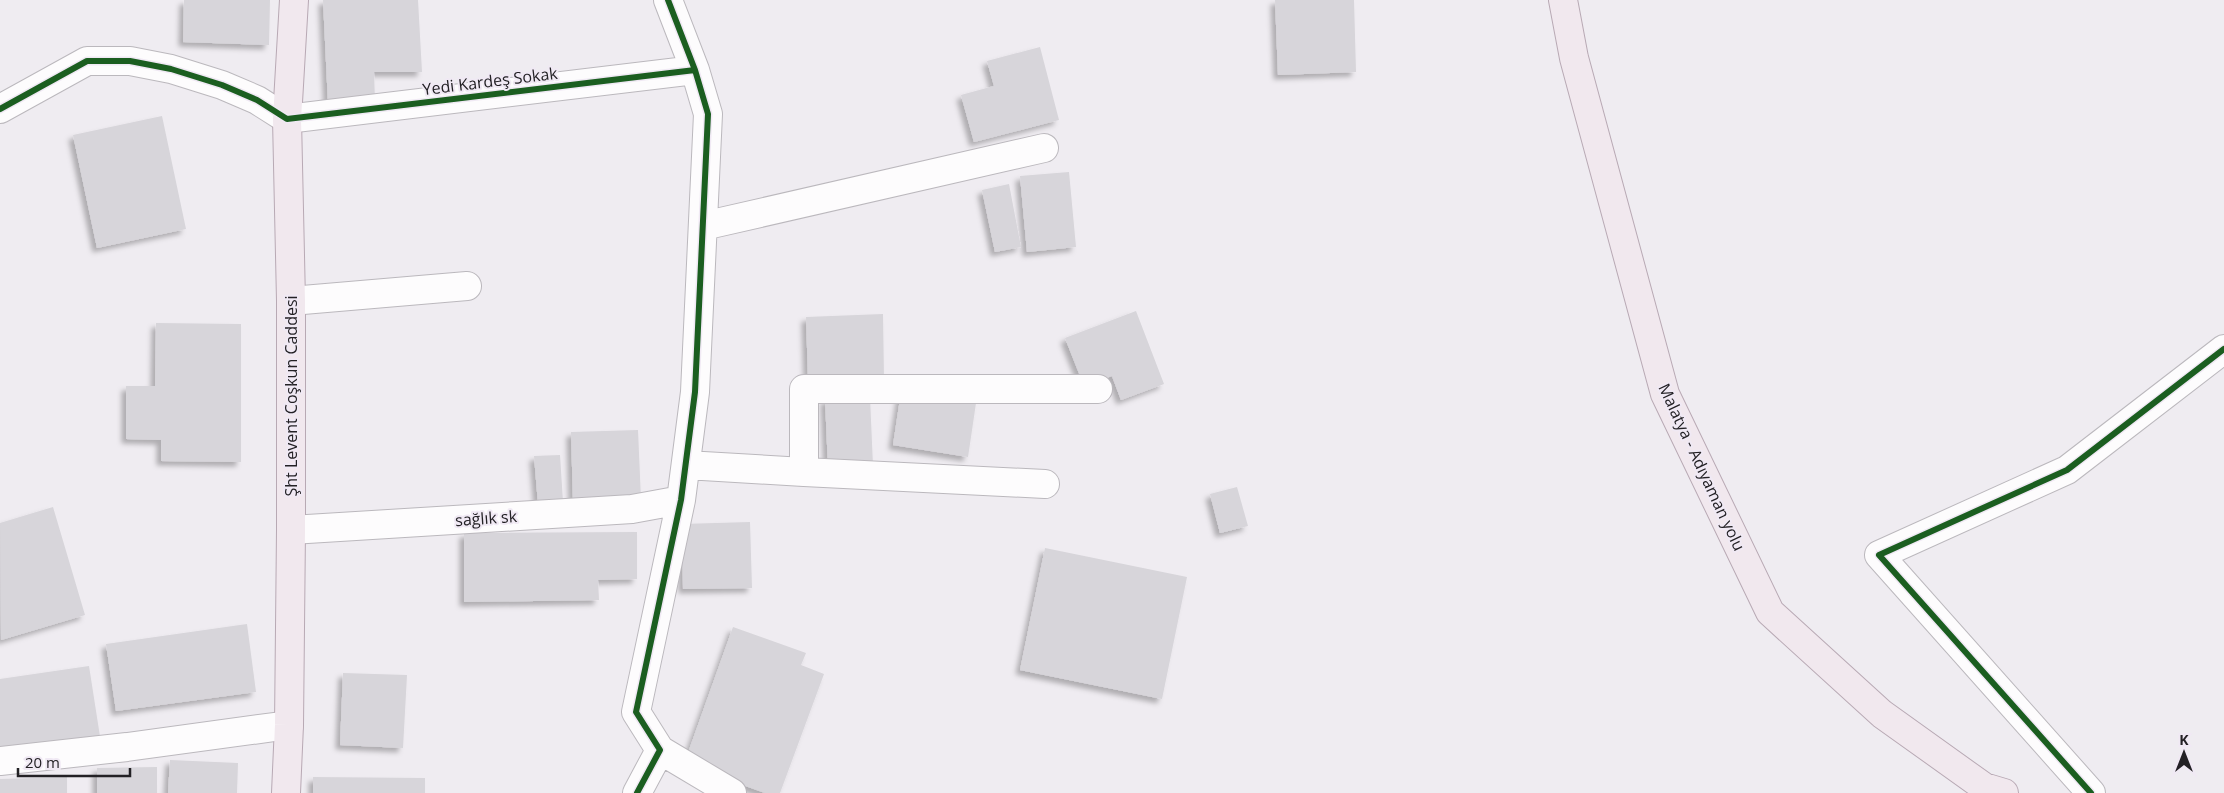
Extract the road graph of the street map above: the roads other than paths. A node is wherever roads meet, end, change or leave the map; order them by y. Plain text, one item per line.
1 (294, 0) edge
2 (668, 0) edge
3 (1564, 0) edge
4 (696, 70) junction
5 (0, 109) edge
6 (287, 119) junction
7 (1044, 148) dead end
8 (703, 226) junction
9 (468, 286) dead end
10 (291, 301) junction
11 (2224, 349) edge
12 (1098, 389) dead end
13 (686, 465) junction
14 (804, 472) junction
15 (1045, 484) dead end
16 (681, 500) junction
17 (291, 530) junction
18 (289, 725) junction
19 (660, 750) junction
20 (0, 761) edge
21 (286, 793) edge
22 (637, 793) edge
23 (732, 793) edge
24 (2004, 793) edge
25 (2091, 793) edge

1 - 6 main road, Şht Levent Coşkun Caddesi
2 - 4 street
3 - 24 main road, Malatya - Adıyaman yolu
4 - 6 street, Yedi Kardeş Sokak
4 - 8 street
5 - 6 street
6 - 10 main road, Şht Levent Coşkun Caddesi
7 - 8 street
8 - 13 street
9 - 10 street
10 - 17 main road, Şht Levent Coşkun Caddesi
11 - 25 street
12 - 14 street
13 - 14 street
13 - 16 street
14 - 15 street
16 - 17 street, sağlık sk
16 - 19 street
17 - 18 main road, Şht Levent Coşkun Caddesi
18 - 20 street
18 - 21 main road, Şht Levent Coşkun Caddesi
19 - 22 street
19 - 23 street

